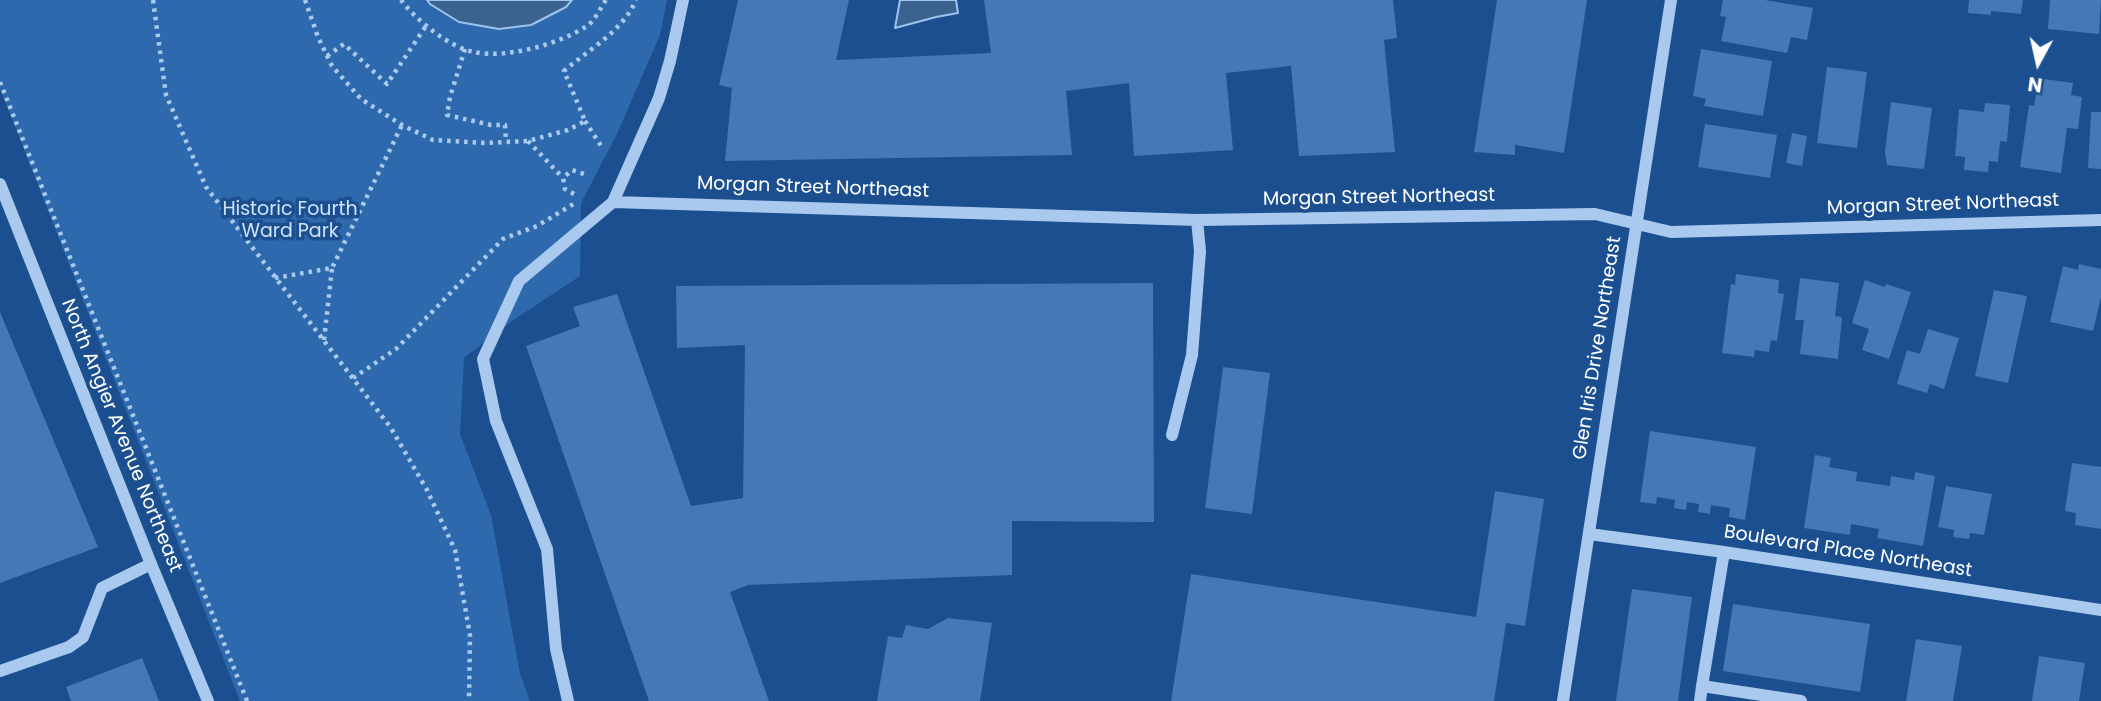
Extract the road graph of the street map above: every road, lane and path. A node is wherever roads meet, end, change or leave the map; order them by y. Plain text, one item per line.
1 (153, 0) edge
2 (305, 0) edge
3 (401, 0) edge
4 (606, 0) edge
5 (636, 0) edge
6 (683, 0) edge
7 (1671, 0) edge
8 (426, 26) junction
9 (465, 49) junction
10 (327, 56) junction
11 (0, 82) edge
12 (585, 121) junction
13 (402, 125) junction
14 (528, 141) junction
15 (506, 142) junction
16 (603, 149) dead end
17 (584, 174) dead end
18 (563, 178) junction
19 (0, 184) edge
20 (574, 194) dead end
21 (575, 202) dead end
22 (613, 202) junction
23 (1198, 220) junction
24 (2101, 220) edge
25 (1636, 224) junction
26 (332, 268) junction
27 (275, 278) junction
28 (324, 341) junction
29 (353, 378) junction
30 (1172, 435) dead end
31 (1589, 534) junction
32 (1724, 552) junction
33 (151, 564) junction
34 (2101, 610) edge
35 (0, 671) edge
36 (1702, 687) junction
37 (208, 701) edge
38 (247, 701) edge
39 (469, 701) edge
40 (568, 701) edge
41 (1563, 701) edge
42 (1700, 701) edge
43 (1801, 701) edge

1 - 27 path
2 - 10 path
3 - 8 path
4 - 9 path
5 - 12 path
6 - 22 street
7 - 25 street, Glen Iris Drive Northeast
8 - 9 path
8 - 10 path
9 - 15 path
10 - 13 path
11 - 38 path
12 - 14 path
12 - 16 path
13 - 15 path
13 - 26 path
14 - 15 path
14 - 18 path
17 - 18 path
18 - 20 path
19 - 33 street, North Angier Avenue Northeast
21 - 29 path
22 - 23 street, Morgan Street Northeast
22 - 40 street
23 - 25 street, Morgan Street Northeast
23 - 30 street
24 - 25 street, Morgan Street Northeast
25 - 31 street, Glen Iris Drive Northeast
26 - 27 path
26 - 28 path
27 - 28 path
28 - 29 path
29 - 39 path
31 - 32 street, Boulevard Place Northeast
31 - 41 street, Glen Iris Drive Northeast
32 - 34 street, Boulevard Place Northeast
32 - 36 street
33 - 35 street
33 - 37 street, North Angier Avenue Northeast
36 - 42 street
36 - 43 street

